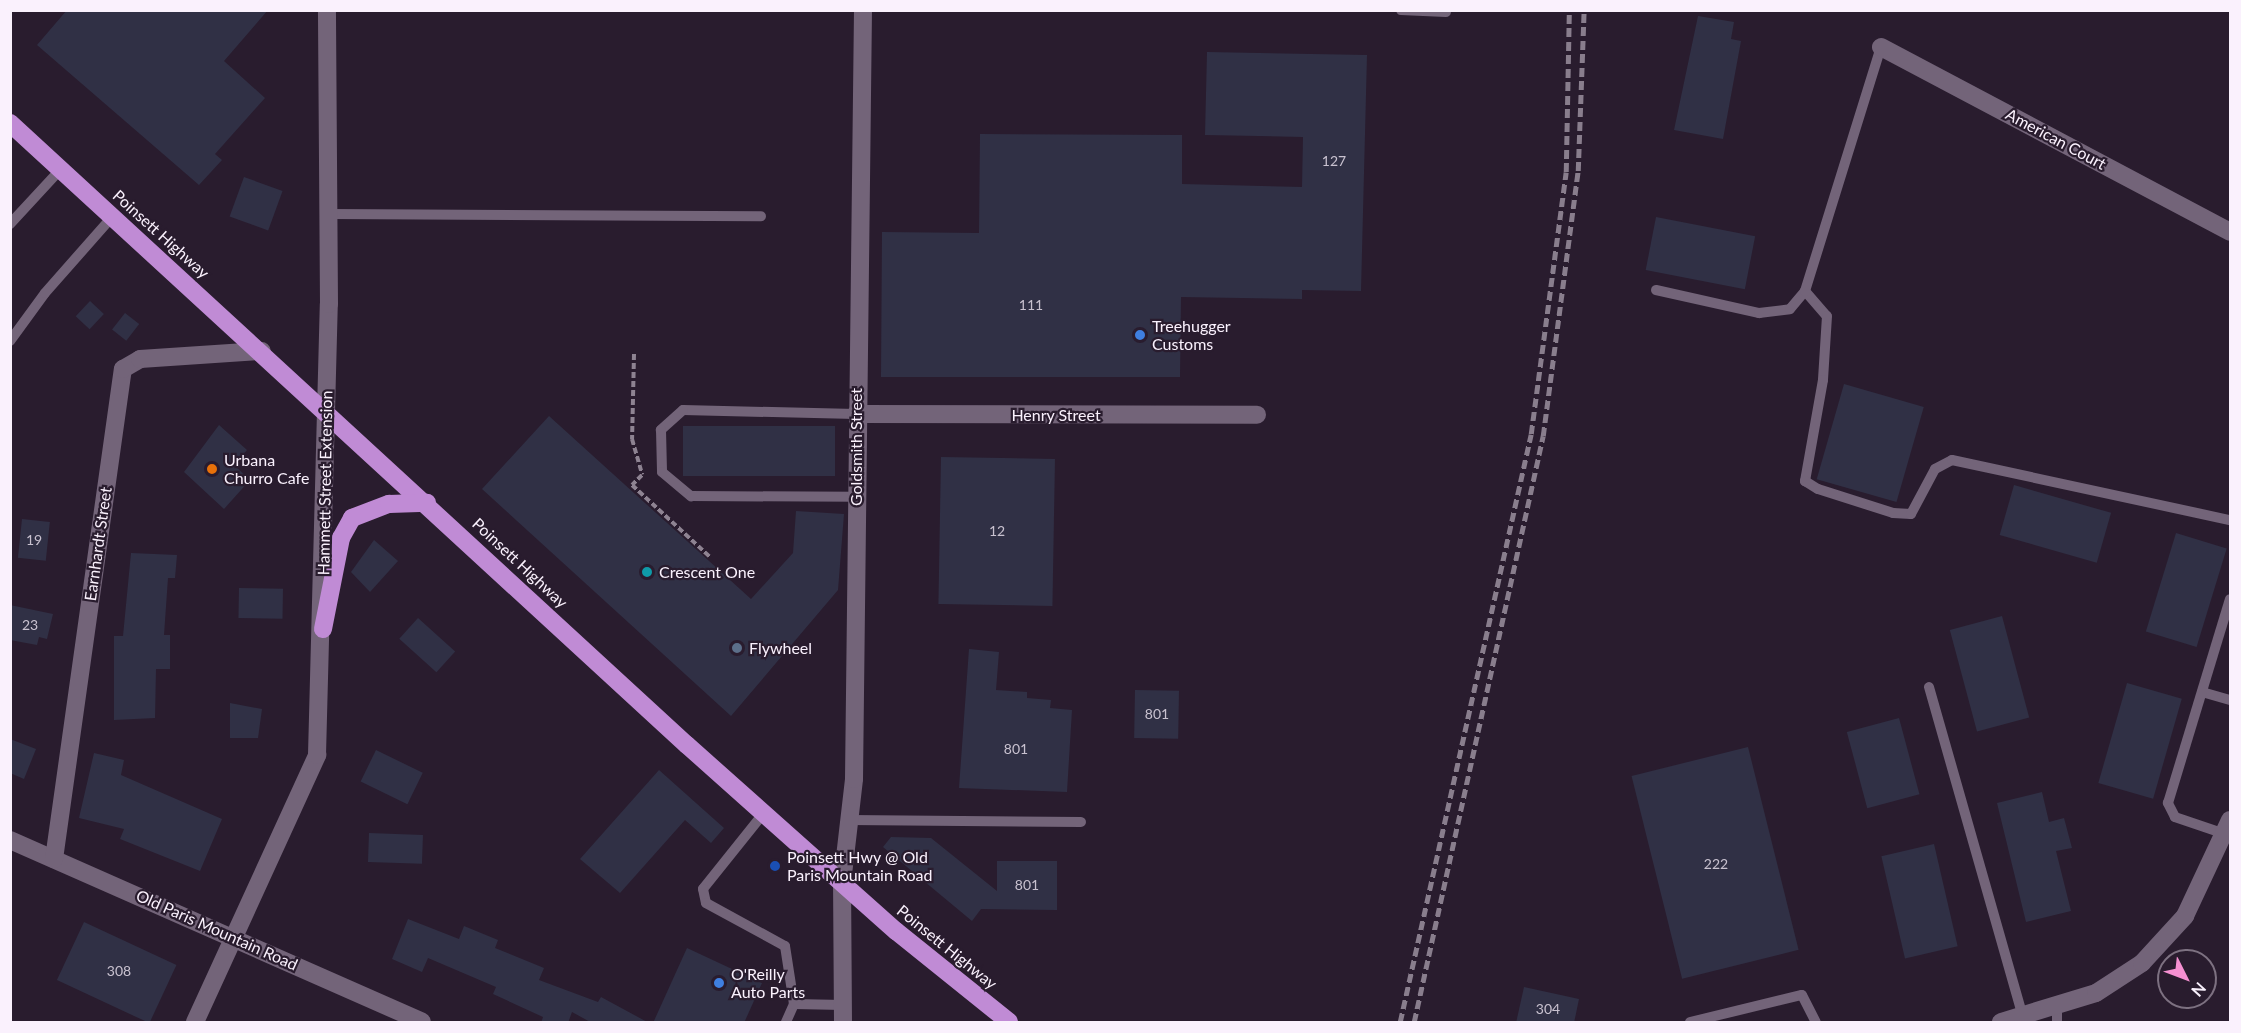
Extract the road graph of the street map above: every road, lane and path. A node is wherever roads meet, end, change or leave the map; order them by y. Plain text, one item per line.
1 (327, 10) edge
2 (863, 10) edge
3 (1401, 10) edge
4 (1446, 12) edge
5 (1881, 47) joint
6 (10, 123) edge
7 (61, 169) junction
8 (328, 214) junction
9 (113, 216) junction
10 (761, 216) dead end
11 (10, 224) edge
12 (2230, 232) edge
13 (1656, 290) dead end
14 (1805, 291) junction
15 (10, 341) edge
16 (262, 351) junction
17 (634, 354) dead end
18 (631, 396) dead end
19 (327, 410) junction
20 (856, 414) junction
21 (1257, 416) dead end
22 (856, 496) junction
23 (428, 504) junction
24 (2230, 520) edge
25 (2230, 599) edge
26 (323, 629) junction
27 (1929, 687) dead end
28 (2202, 693) junction
29 (2230, 700) edge
30 (763, 814) junction
31 (849, 820) junction
32 (1080, 822) dead end
33 (2228, 827) edge
34 (10, 840) edge
35 (54, 859) junction
36 (842, 883) junction
37 (235, 938) junction
38 (794, 1004) junction
39 (843, 1014) edge
40 (2057, 1015) edge
41 (2023, 1017) junction
42 (195, 1023) edge
43 (422, 1023) edge
44 (786, 1023) edge
45 (1009, 1023) edge
46 (1689, 1023) edge
47 (1816, 1023) edge
48 (2001, 1023) edge

1 - 8 street, Hammett Street Extension
2 - 20 street, Goldsmith Street
3 - 4 lane
5 - 12 street, American Court
5 - 14 lane
6 - 7 highway, Poinsett Highway
7 - 9 highway, Poinsett Highway
7 - 11 lane
8 - 10 lane
8 - 19 street, Hammett Street Extension
9 - 15 lane
9 - 16 highway, Poinsett Highway
13 - 14 lane
14 - 24 lane
16 - 19 highway, Poinsett Highway
16 - 35 street, Earnhardt Street
17 - 18 path
19 - 23 highway, Poinsett Highway
19 - 26 street, Hammett Street Extension
20 - 21 street, Henry Street
20 - 22 street, Goldsmith Street
20 - 22 lane
22 - 31 street, Goldsmith Street
23 - 26 highway
23 - 30 highway, Poinsett Highway
25 - 28 lane
26 - 37 street, Hammett Street Extension
27 - 41 lane
28 - 29 lane
28 - 33 lane
30 - 36 highway, Poinsett Highway
30 - 38 lane
31 - 32 lane
31 - 36 street, Goldsmith Street
33 - 40 street
34 - 35 street, Old Paris Mountain Road
35 - 37 street, Old Paris Mountain Road
36 - 39 street
36 - 45 highway, Poinsett Highway
37 - 42 street, Hammett Street Extension
37 - 43 street, Old Paris Mountain Road
38 - 39 lane
38 - 44 lane
40 - 41 street
41 - 48 street
46 - 47 lane

